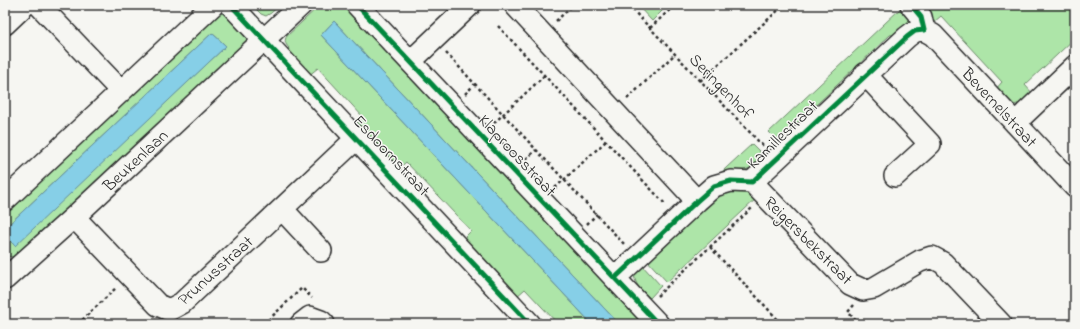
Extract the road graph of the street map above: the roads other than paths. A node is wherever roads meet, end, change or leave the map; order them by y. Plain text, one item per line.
1 (26, 5) edge
2 (39, 5) edge
3 (213, 5) edge
4 (231, 5) edge
5 (301, 5) edge
6 (357, 5) edge
7 (470, 5) edge
8 (912, 5) edge
9 (516, 6) edge
10 (5, 24) edge
11 (924, 30) junction
12 (264, 39) junction
13 (411, 61) junction
14 (1075, 66) edge
15 (865, 74) junction
16 (121, 91) junction
17 (1015, 123) junction
18 (357, 138) junction
19 (895, 176) dead end
20 (1075, 187) edge
21 (759, 189) junction
22 (5, 200) edge
23 (696, 201) junction
24 (282, 209) junction
25 (74, 217) junction
26 (321, 251) dead end
27 (7, 275) edge
28 (615, 278) junction
29 (301, 324) edge
30 (324, 324) edge
31 (530, 324) edge
32 (658, 324) edge
33 (1001, 324) edge

1 - 10 street
2 - 16 street
3 - 16 street
4 - 12 street, Esdoornstraat
5 - 12 street, Beukenlaan
6 - 13 street, Klaproosstraat
7 - 13 street
8 - 11 street
9 - 23 street
11 - 15 street, Kamillestraat
11 - 17 street, Bevernelstraat
12 - 18 street, Esdoornstraat
12 - 25 street, Beukenlaan
13 - 28 street, Klaproosstraat
14 - 17 street
15 - 19 street
15 - 21 street, Kamillestraat
16 - 22 street
17 - 20 street, Bevernelstraat
18 - 24 street, Prunusstraat
18 - 31 street, Esdoornstraat
21 - 23 street, Kamillestraat
21 - 33 street, Reigersbekstraat
23 - 28 street, Kamillestraat
24 - 25 street, Prunusstraat
24 - 26 street
25 - 27 street, Beukenlaan
28 - 32 street, Klaproosstraat
29 - 30 street

